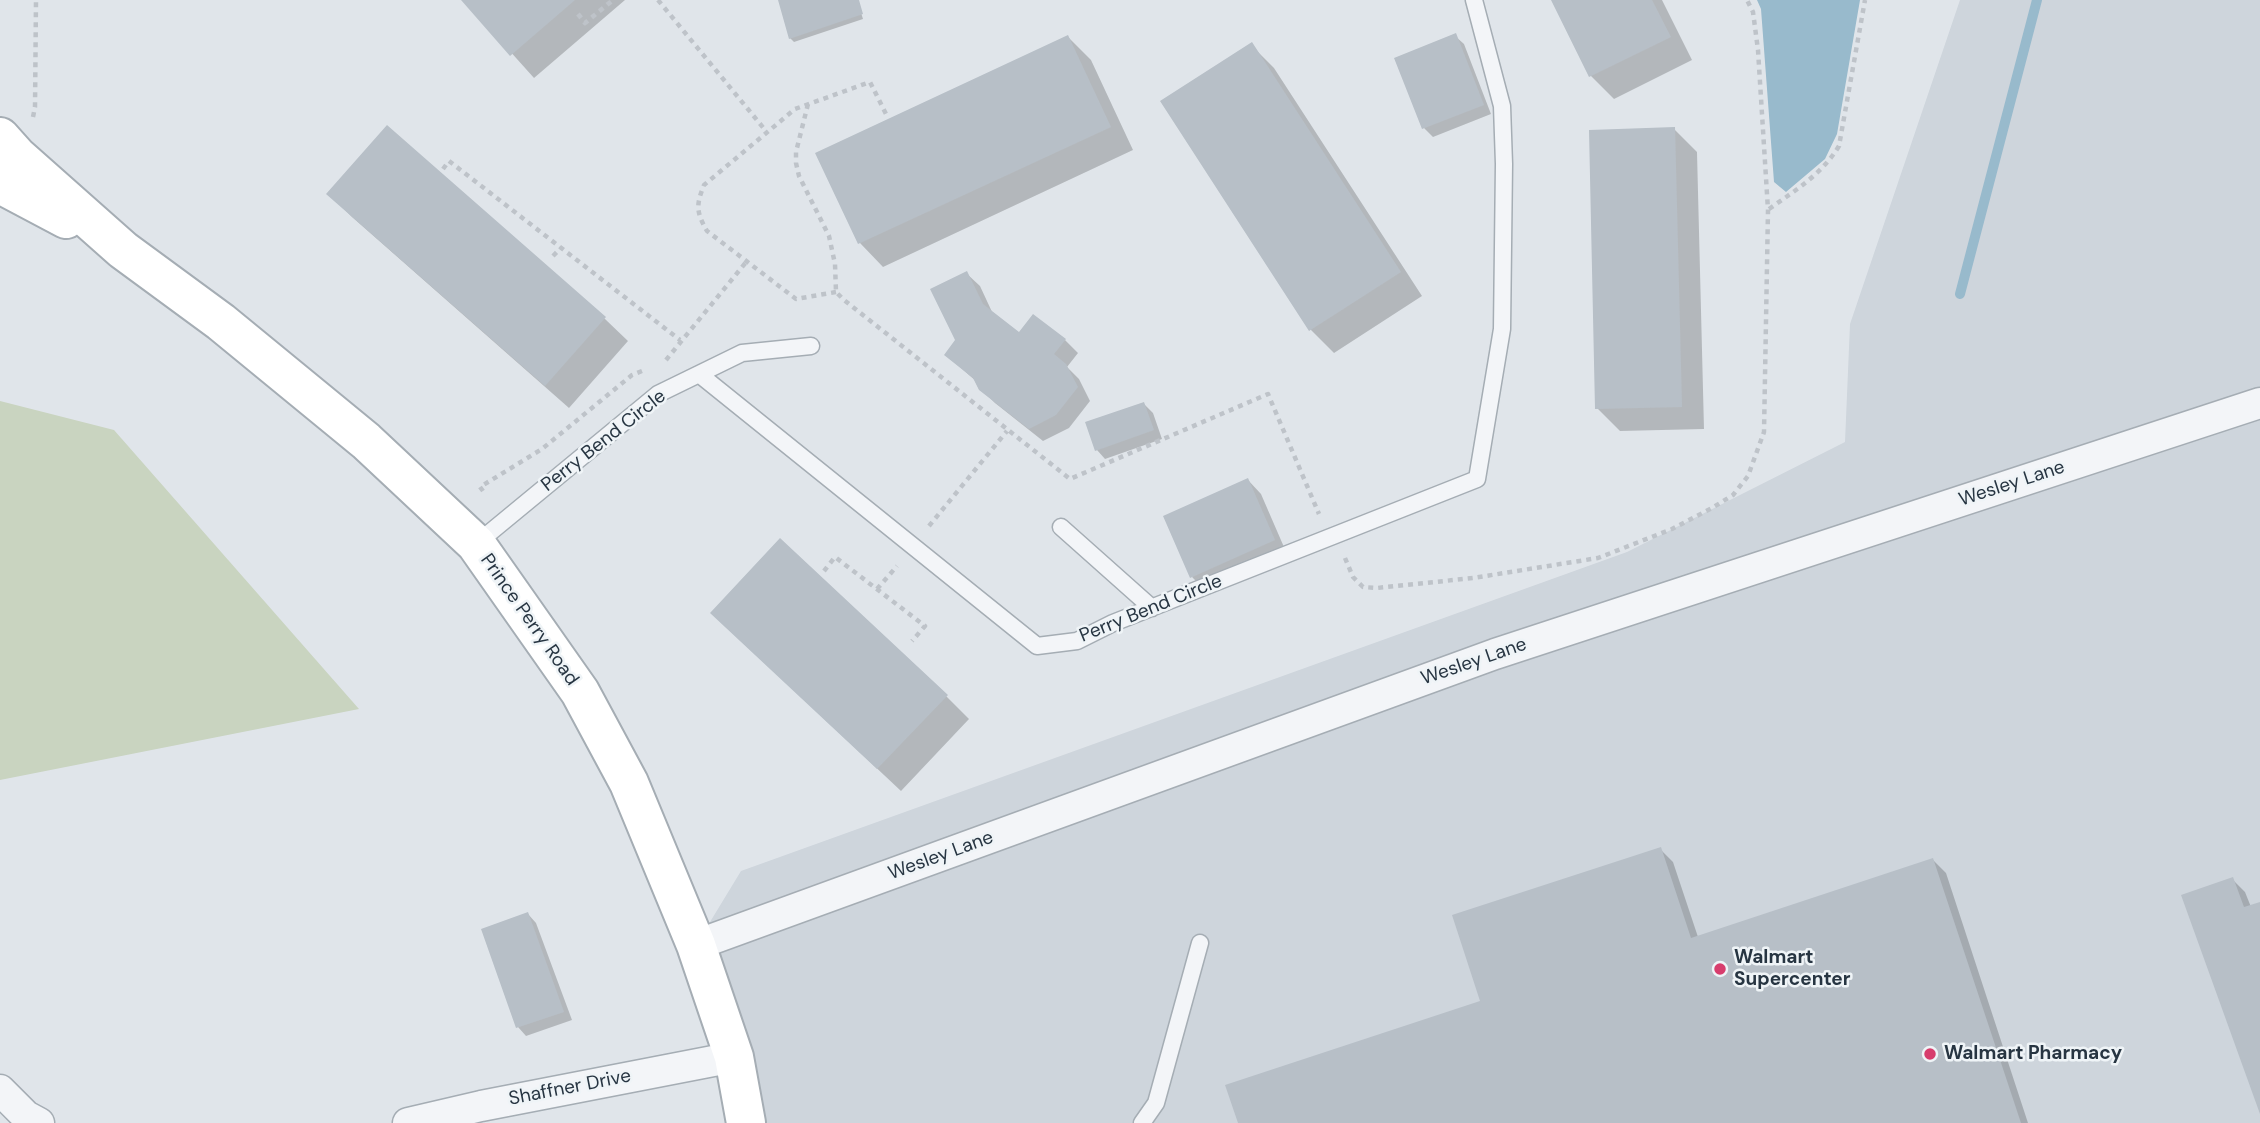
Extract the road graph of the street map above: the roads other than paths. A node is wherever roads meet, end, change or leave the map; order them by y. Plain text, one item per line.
1 (1474, 0) edge
2 (16, 128) edge
3 (0, 184) edge
4 (123, 250) junction
5 (811, 346) dead end
6 (699, 374) junction
7 (2260, 403) edge
8 (1061, 527) dead end
9 (476, 544) junction
10 (1152, 608) junction
11 (1200, 943) dead end
12 (696, 945) junction
13 (734, 1057) junction
14 (0, 1090) edge
15 (39, 1123) edge
16 (408, 1123) edge
17 (746, 1123) edge
18 (1142, 1123) edge

1 - 10 lane, Perry Bend Circle
2 - 4 street, Prince Perry Road
3 - 4 street, Prince Perry Road
4 - 9 street, Prince Perry Road
5 - 6 lane
6 - 9 lane, Perry Bend Circle
6 - 10 lane, Perry Bend Circle
7 - 12 street, Wesley Lane
8 - 10 lane
9 - 12 street, Prince Perry Road
11 - 18 lane
12 - 13 street, Prince Perry Road
13 - 16 street, Shaffner Drive
13 - 17 street, Prince Perry Road
14 - 15 street

